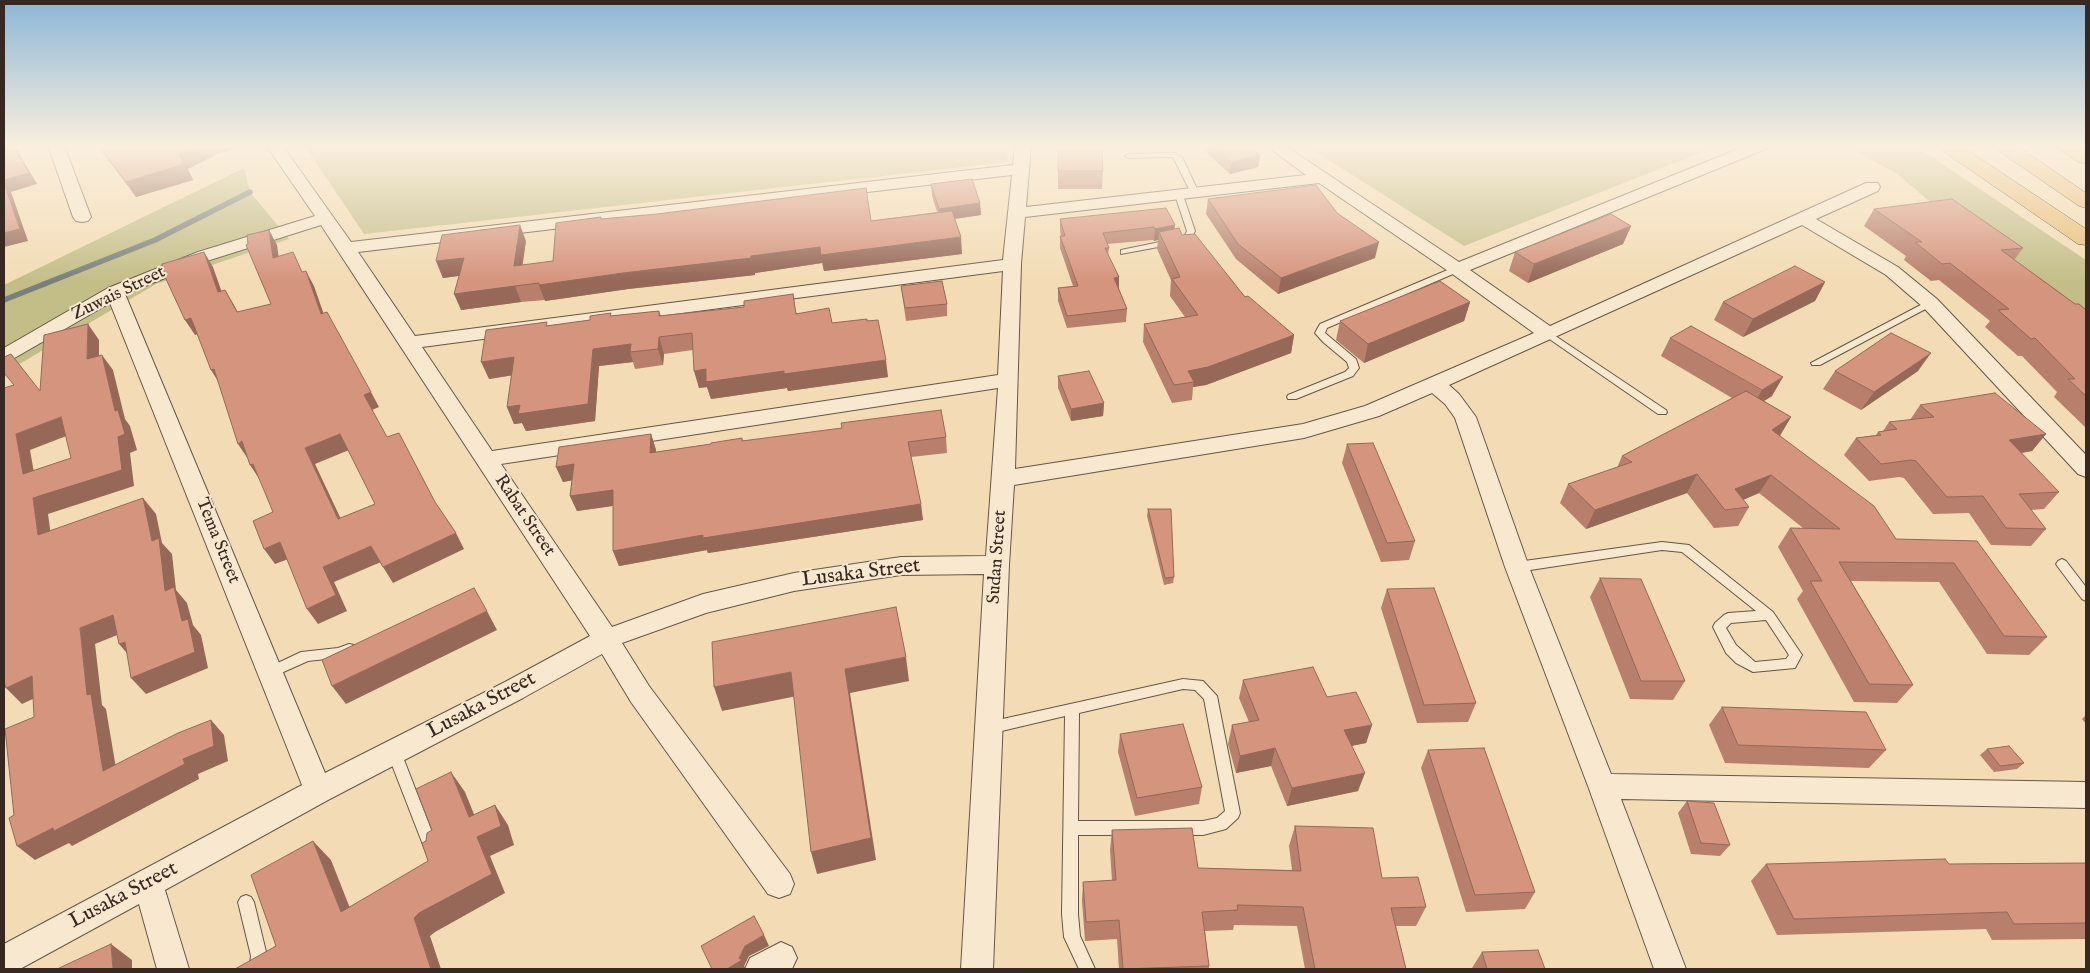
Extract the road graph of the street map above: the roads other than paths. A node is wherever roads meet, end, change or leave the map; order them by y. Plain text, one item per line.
1 (73, 190) edge
2 (306, 190) edge
3 (838, 190) edge
4 (1019, 190) edge
5 (1186, 190) edge
6 (1218, 190) edge
7 (1341, 190) edge
8 (1650, 190) edge
9 (1865, 190) edge
10 (2014, 190) edge
11 (2069, 190) edge
12 (1187, 194) junction
13 (2086, 202) edge
14 (1016, 214) junction
15 (82, 216) dead end
16 (325, 218) junction
17 (1804, 220) junction
18 (2086, 239) edge
19 (346, 248) junction
20 (1124, 252) dead end
21 (1012, 264) junction
22 (1456, 269) junction
23 (115, 292) junction
24 (1930, 302) junction
25 (1548, 334) junction
26 (409, 343) junction
27 (4, 356) edge
28 (1816, 363) dead end
29 (1009, 380) junction
30 (1435, 384) junction
31 (1292, 397) dead end
32 (1662, 412) dead end
33 (486, 458) junction
34 (2086, 470) edge
35 (1004, 479) junction
36 (2062, 564) dead end
37 (997, 565) junction
38 (1517, 567) junction
39 (2086, 596) edge
40 (1769, 615) junction
41 (606, 639) junction
42 (360, 645) edge
43 (270, 673) junction
44 (1072, 710) junction
45 (989, 728) junction
46 (394, 752) junction
47 (1602, 786) junction
48 (318, 790) junction
49 (2086, 795) edge
50 (1070, 828) junction
51 (434, 856) edge
52 (148, 884) junction
53 (779, 884) dead end
54 (246, 902) dead end
55 (4, 961) edge
56 (173, 969) edge
57 (257, 969) edge
58 (977, 969) edge
59 (1087, 969) edge
60 (1670, 969) edge

1 - 15 street
2 - 16 street, Rabat Street
3 - 19 street
4 - 14 street, Sudan Street
5 - 12 lane
6 - 12 street
7 - 22 street
8 - 22 street
9 - 17 street
10 - 18 highway
11 - 13 highway
12 - 14 street
12 - 20 lane
14 - 21 street, Sudan Street
16 - 19 street, Rabat Street
16 - 23 street, Zuwais Street
17 - 24 street
17 - 25 street
19 - 26 street, Rabat Street
21 - 26 street
21 - 29 street, Sudan Street
22 - 25 street
22 - 31 lane
23 - 27 street, Zuwais Street
23 - 43 street, Tema Street
24 - 28 lane
24 - 34 street
25 - 30 street
25 - 32 lane
26 - 33 street, Rabat Street
29 - 33 street
29 - 35 street, Sudan Street
30 - 35 street
30 - 38 street
33 - 41 street, Rabat Street
35 - 37 street, Sudan Street
36 - 39 lane
37 - 41 street, Lusaka Street
37 - 45 street, Sudan Street
38 - 40 lane
38 - 47 street
40 - 40 lane
41 - 46 street, Lusaka Street
41 - 53 street, Rabat Street
42 - 43 lane
43 - 48 street, Tema Street
44 - 45 lane
44 - 50 lane
44 - 50 lane
45 - 58 street, Sudan Street
46 - 48 street, Lusaka Street
46 - 51 lane
47 - 49 street
47 - 60 street
48 - 52 street, Lusaka Street
50 - 59 lane
52 - 55 street, Lusaka Street
52 - 56 street
54 - 57 lane

